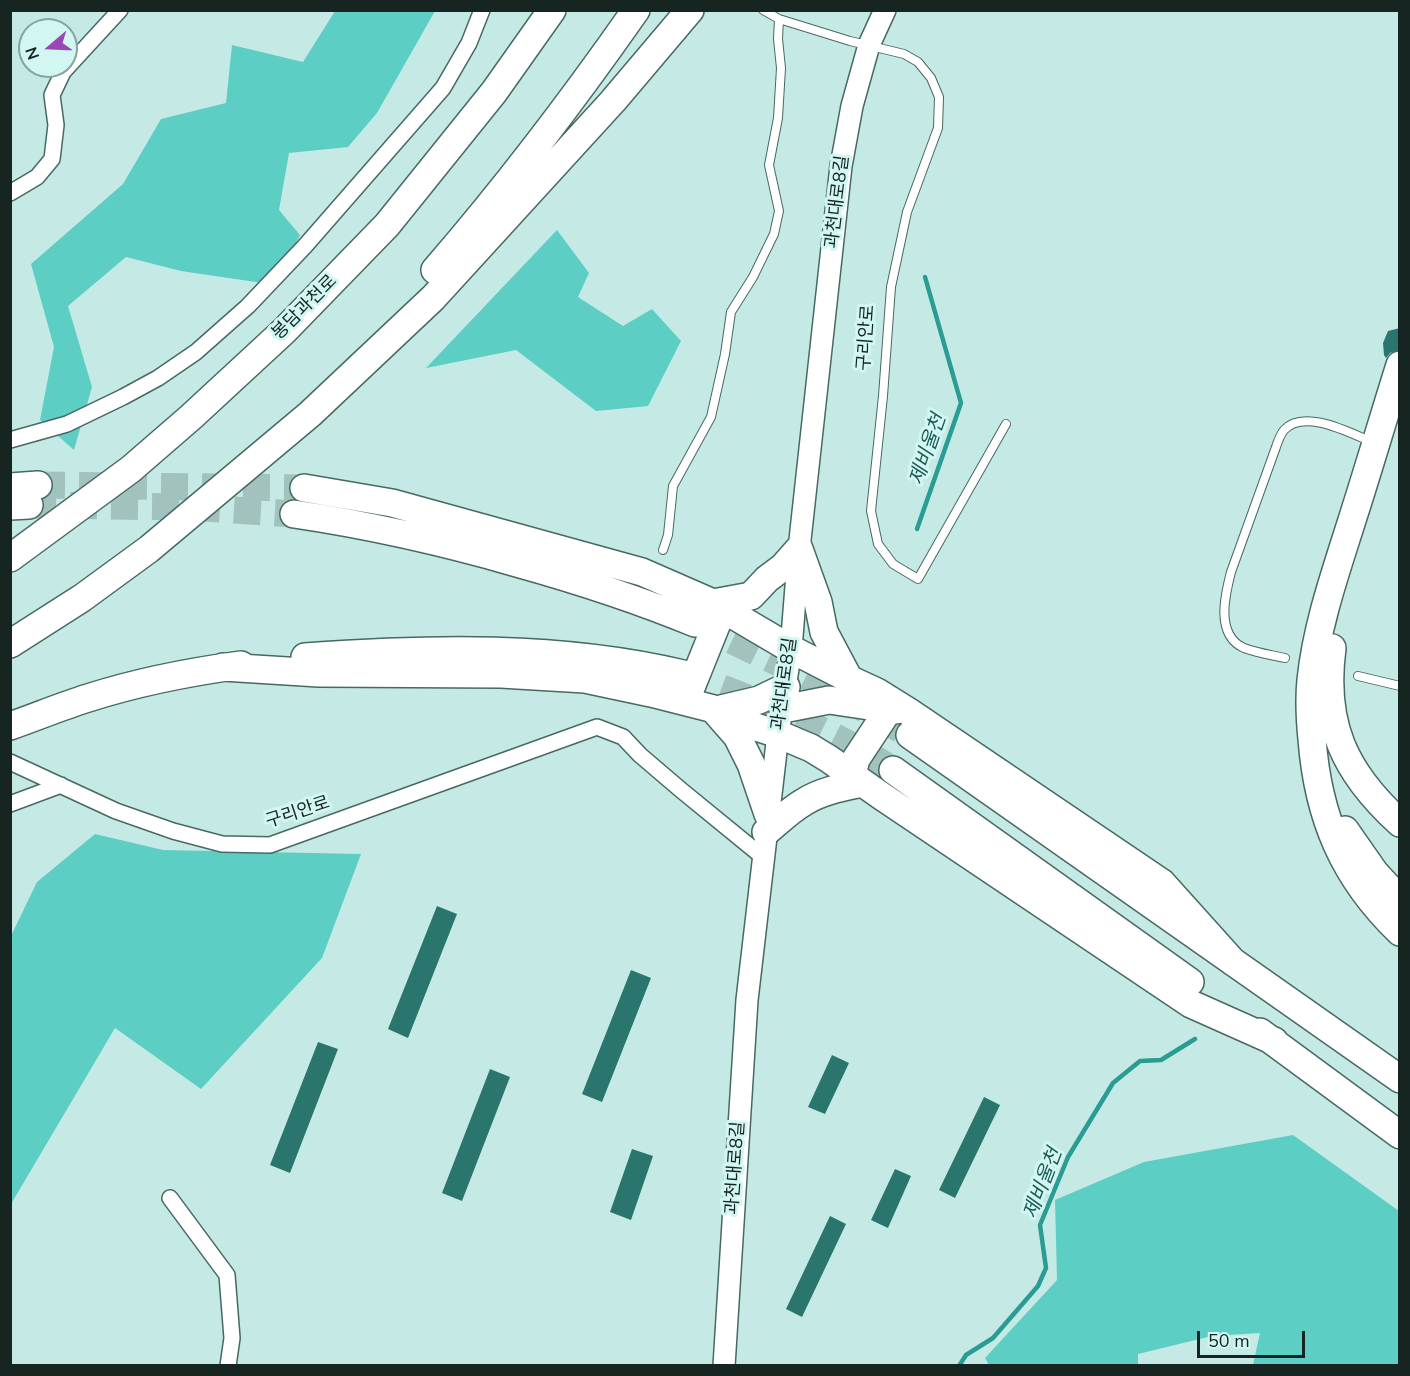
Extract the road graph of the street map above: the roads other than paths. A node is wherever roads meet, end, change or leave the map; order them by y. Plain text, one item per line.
1 (120, 10) edge
2 (482, 10) edge
3 (552, 10) edge
4 (636, 10) edge
5 (690, 10) edge
6 (764, 10) edge
7 (885, 10) edge
8 (779, 19) junction
9 (868, 45) junction
10 (10, 193) edge
11 (1400, 365) edge
12 (1400, 409) edge
13 (310, 414) junction
14 (1006, 424) dead end
15 (10, 440) edge
16 (1376, 444) junction
17 (304, 488) tunnel mouth
18 (294, 513) tunnel mouth
19 (799, 549) junction
20 (663, 550) dead end
21 (10, 558) edge
22 (715, 604) junction
23 (1339, 615) junction
24 (695, 623) tunnel mouth
25 (10, 644) edge
26 (791, 649) junction
27 (1285, 658) dead end
28 (1358, 676) dead end
29 (849, 679) junction
30 (1400, 686) edge
31 (681, 687) junction
32 (715, 710) junction
33 (782, 710) junction
34 (903, 719) junction
35 (10, 726) edge
36 (1311, 730) junction
37 (10, 762) edge
38 (893, 770) tunnel mouth
39 (857, 779) junction
40 (61, 785) junction
41 (10, 804) edge
42 (1400, 804) edge
43 (1400, 823) edge
44 (766, 834) junction
45 (1400, 900) edge
46 (1400, 932) edge
47 (1274, 1041) junction
48 (1400, 1079) edge
49 (1400, 1135) edge
50 (170, 1198) dead end
51 (228, 1365) edge
52 (724, 1365) edge

1 - 10 street
2 - 15 street
3 - 21 highway, 봉담과천로
4 - 13 highway
5 - 13 highway
6 - 8 lane, 구리안로
7 - 9 street, 과천대로8길
8 - 9 lane, 구리안로
8 - 20 lane
9 - 14 lane, 구리안로
9 - 19 street, 과천대로8길
11 - 16 highway
12 - 23 highway
13 - 25 highway
16 - 27 lane
16 - 36 highway
17 - 22 highway
18 - 24 highway
19 - 22 highway
19 - 26 street, 과천대로8길
19 - 29 highway
22 - 26 highway
22 - 31 highway
23 - 42 highway
23 - 43 highway
26 - 29 highway
26 - 33 street, 과천대로8길
28 - 30 lane
29 - 34 highway
31 - 32 highway
31 - 35 highway
32 - 33 highway
32 - 33 highway
32 - 44 highway
33 - 34 highway
33 - 39 highway
33 - 44 street, 과천대로8길
34 - 39 highway
34 - 48 highway
36 - 45 highway
36 - 46 highway
37 - 40 street, 구리안로
38 - 47 highway
39 - 44 highway
39 - 47 highway
40 - 41 street
40 - 44 street, 구리안로
44 - 52 street, 과천대로8길
47 - 49 highway
50 - 51 street

